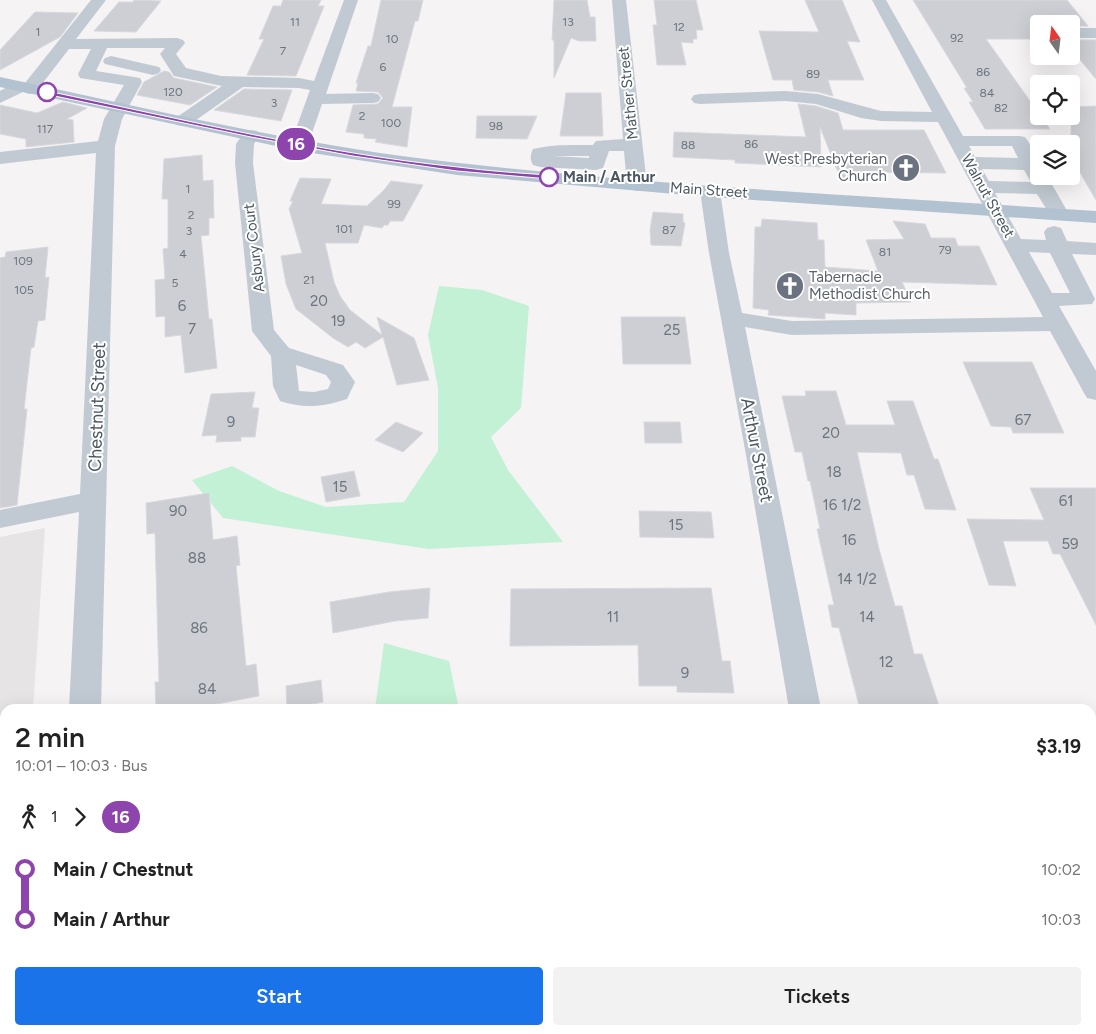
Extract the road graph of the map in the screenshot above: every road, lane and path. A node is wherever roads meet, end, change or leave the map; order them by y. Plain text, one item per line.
1 (99, 0) edge
2 (351, 0) edge
3 (619, 0) edge
4 (879, 0) edge
5 (1080, 33) edge
6 (1096, 33) edge
7 (64, 44) junction
8 (102, 48) junction
9 (178, 68) junction
10 (153, 70) junction
11 (0, 82) edge
12 (134, 82) junction
13 (239, 82) junction
14 (24, 88) junction
15 (318, 93) junction
16 (0, 98) edge
17 (372, 98) dead end
18 (700, 99) dead end
19 (119, 108) junction
20 (331, 111) junction
21 (944, 117) junction
22 (308, 120) junction
23 (184, 121) junction
24 (251, 136) junction
25 (958, 141) junction
26 (299, 145) junction
27 (633, 145) junction
28 (106, 146) junction
29 (3, 154) edge
30 (969, 162) junction
31 (1030, 164) joint
32 (596, 165) junction
33 (538, 169) junction
34 (637, 185) junction
35 (1042, 185) edge
36 (983, 187) junction
37 (1044, 188) junction
38 (710, 190) junction
39 (996, 211) junction
40 (1053, 214) junction
41 (1096, 217) edge
42 (1015, 245) junction
43 (1060, 249) junction
44 (1096, 251) edge
45 (1045, 300) junction
46 (732, 318) junction
47 (1058, 324) junction
48 (283, 355) dead end
49 (1096, 393) edge
50 (93, 500) junction
51 (0, 519) edge
52 (85, 704) edge
53 (804, 704) edge

1 - 7 street
2 - 15 street
3 - 27 street, Mather Street
4 - 21 street, Walnut Street
5 - 6 street
7 - 8 street
7 - 14 street
8 - 9 street
8 - 10 street
8 - 12 street
9 - 10 street
9 - 13 street
10 - 12 street
11 - 14 main road, Main Street
12 - 19 street, Chestnut Street
13 - 15 street
13 - 23 street
14 - 16 street
14 - 19 main road, Main Street
15 - 20 street
15 - 22 street
17 - 20 street
18 - 21 street
19 - 23 main road, Main Street
19 - 28 street, Chestnut Street
20 - 22 street
21 - 25 street, Walnut Street
22 - 26 street
23 - 24 main road, Main Street
24 - 26 main road, Main Street
24 - 48 street, Asbury Court
25 - 30 street, Walnut Street
25 - 31 street
26 - 33 main road, Main Street
27 - 32 street
27 - 34 street, Mather Street
28 - 29 street
28 - 50 street, Chestnut Street
30 - 31 street
30 - 36 street, Walnut Street
32 - 33 main road, Main Street
32 - 33 street
32 - 34 main road, Main Street
34 - 38 main road, Main Street
35 - 37 street
36 - 37 street
36 - 39 street, Walnut Street
37 - 40 street
38 - 39 main road, Main Street
38 - 46 street, Arthur Street
39 - 40 main road, Main Street
39 - 42 street, Walnut Street
40 - 41 main road, Main Street
40 - 43 street
42 - 43 street
42 - 45 street, Walnut Street
43 - 44 street
43 - 44 street
43 - 45 street
45 - 47 street, Walnut Street
46 - 47 street
46 - 53 street, Arthur Street
47 - 49 street, Walnut Street
50 - 51 street
50 - 52 street, Chestnut Street

